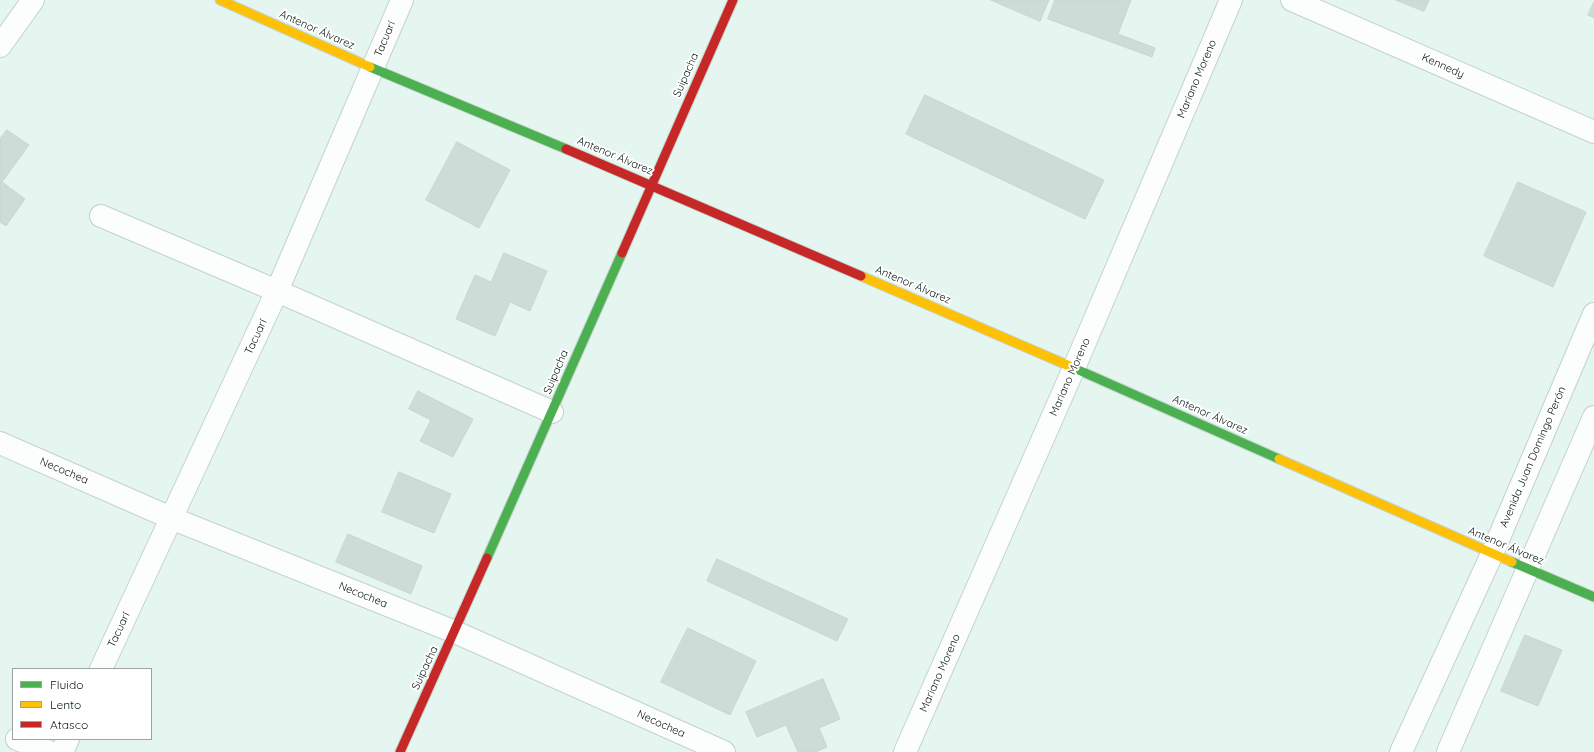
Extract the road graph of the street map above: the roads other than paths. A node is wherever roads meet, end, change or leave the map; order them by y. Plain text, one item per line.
1 (33, 0) edge
2 (220, 0) edge
3 (402, 0) edge
4 (733, 0) edge
5 (1231, 0) edge
6 (1292, 0) edge
7 (0, 46) edge
8 (373, 68) junction
9 (1594, 132) edge
10 (651, 184) junction
11 (101, 216) dead end
12 (277, 291) junction
13 (1594, 314) edge
14 (1074, 368) junction
15 (552, 412) junction
16 (1594, 417) edge
17 (0, 444) edge
18 (171, 518) junction
19 (1492, 554) junction
20 (1528, 569) junction
21 (1594, 597) edge
22 (455, 632) junction
23 (101, 668) edge
24 (0, 732) edge
25 (12, 737) edge
26 (19, 740) edge
27 (68, 740) edge
28 (49, 752) edge
29 (62, 752) edge
30 (400, 752) edge
31 (724, 752) edge
32 (905, 752) edge
33 (1401, 752) edge
34 (1448, 752) edge

1 - 7 street
2 - 8 street, Antenor Álvarez
3 - 8 street, Tacuarí
4 - 10 street, Suipacha
5 - 14 street, Mariano Moreno
6 - 9 street, Kennedy
8 - 10 street, Antenor Álvarez
8 - 12 street, Tacuarí
10 - 14 street, Antenor Álvarez
10 - 15 street, Suipacha
11 - 12 street
12 - 15 street
12 - 18 street, Tacuarí
13 - 19 street, Avenida Juan Domingo Perón
14 - 19 street, Antenor Álvarez
14 - 32 street, Mariano Moreno
15 - 22 street, Suipacha
16 - 20 street
17 - 18 street, Necochea
18 - 22 street, Necochea
18 - 23 street, Tacuarí
19 - 20 street, Antenor Álvarez
19 - 33 street, Avenida Juan Domingo Perón
20 - 21 street, Antenor Álvarez
20 - 34 street
22 - 30 street, Suipacha
22 - 31 street, Necochea
24 - 25 street
26 - 28 street
27 - 29 street

